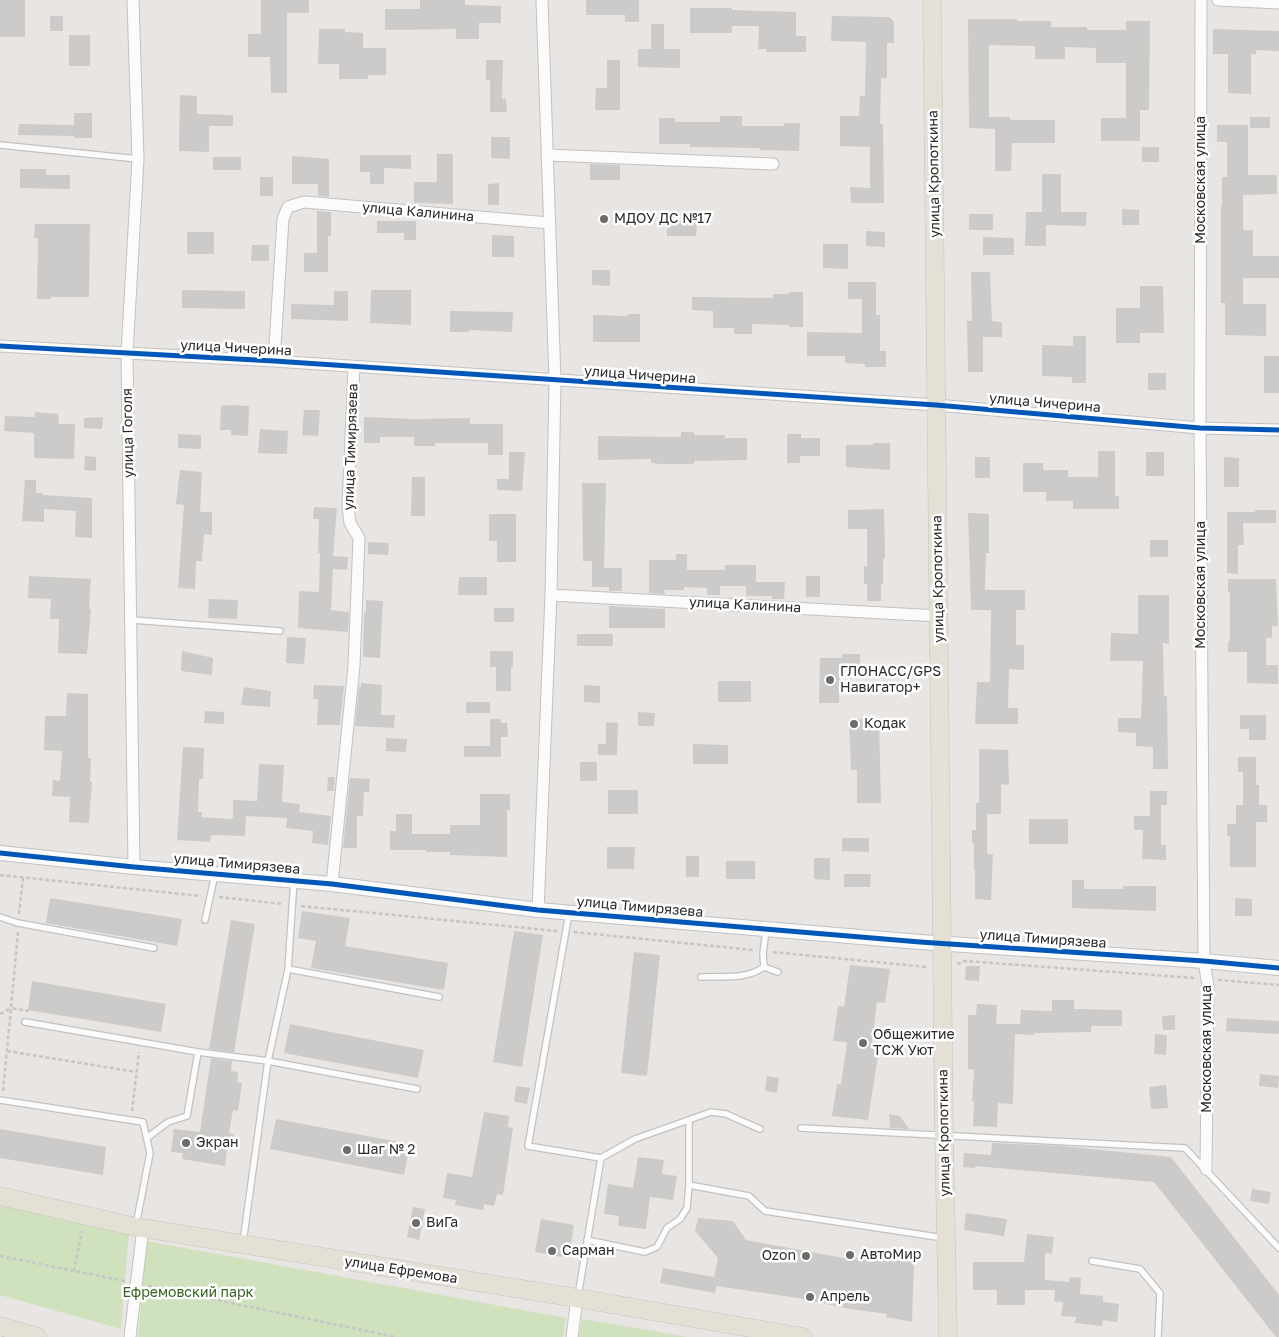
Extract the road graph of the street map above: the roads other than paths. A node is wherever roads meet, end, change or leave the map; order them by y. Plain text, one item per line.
1 (133, 0) edge
2 (542, 0) edge
3 (932, 0) edge
4 (1201, 0) edge
5 (1218, 0) edge
6 (1279, 3) edge
7 (0, 145) edge
8 (547, 155) junction
9 (138, 159) junction
10 (773, 164) dead end
11 (288, 207) joint
12 (549, 223) junction
13 (0, 346) edge
14 (127, 354) junction
15 (274, 361) junction
16 (354, 366) junction
17 (555, 381) junction
18 (936, 405) junction
19 (1200, 428) junction
20 (1279, 430) edge
21 (551, 595) junction
22 (939, 616) junction
23 (132, 620) junction
24 (280, 631) dead end
25 (0, 853) edge
26 (134, 867) junction
27 (216, 874) junction
28 (294, 880) junction
29 (332, 884) junction
30 (538, 910) junction
31 (569, 912) junction
32 (0, 917) edge
33 (205, 920) dead end
34 (766, 929) junction
35 (942, 943) junction
36 (154, 948) dead end
37 (1204, 961) junction
38 (764, 967) junction
39 (288, 968) junction
40 (1279, 968) edge
41 (778, 972) dead end
42 (701, 977) dead end
43 (439, 997) dead end
44 (25, 1022) dead end
45 (198, 1052) junction
46 (268, 1061) junction
47 (416, 1089) dead end
48 (1, 1100) edge
49 (689, 1120) junction
50 (801, 1128) dead end
51 (760, 1129) dead end
52 (944, 1134) junction
53 (147, 1138) junction
54 (601, 1158) junction
55 (1206, 1169) junction
56 (689, 1185) junction
57 (0, 1196) edge
58 (140, 1227) junction
59 (946, 1238) junction
60 (587, 1240) junction
61 (243, 1244) junction
62 (1279, 1248) edge
63 (1092, 1261) dead end
64 (577, 1298) junction
65 (0, 1326) edge
66 (38, 1337) edge
67 (130, 1337) edge
68 (572, 1337) edge
69 (803, 1337) edge
70 (948, 1337) edge
71 (1158, 1337) edge

1 - 9 street, улица Гоголя
2 - 8 street
3 - 18 main road, улица Кропоткина
4 - 19 street, Московская улица
5 - 6 street
7 - 9 lane
8 - 10 street
8 - 12 street
9 - 14 street, улица Гоголя
11 - 12 street, улица Калинина
11 - 15 street, улица Чичерина
12 - 17 street
13 - 14 street, улица Чичерина
14 - 15 street, улица Чичерина
14 - 23 street, улица Гоголя
15 - 16 street, улица Чичерина
16 - 17 street, улица Чичерина
16 - 29 street, улица Тимирязева
17 - 18 street, улица Чичерина
17 - 21 street
18 - 19 street, улица Чичерина
18 - 22 main road, улица Кропоткина
19 - 20 street, улица Чичерина
19 - 37 street, Московская улица
21 - 22 street, улица Калинина
21 - 30 street
22 - 35 main road, улица Кропоткина
23 - 24 lane
23 - 26 street, улица Гоголя
25 - 26 street, улица Тимирязева
26 - 27 street, улица Тимирязева
27 - 28 street, улица Тимирязева
27 - 33 lane
28 - 29 street, улица Тимирязева
28 - 39 lane
29 - 30 street, улица Тимирязева
30 - 31 street, улица Тимирязева
31 - 34 street, улица Тимирязева
31 - 54 lane
32 - 36 lane
34 - 35 street, улица Тимирязева
34 - 38 lane
35 - 37 street, улица Тимирязева
35 - 52 main road, улица Кропоткина
37 - 40 street, улица Тимирязева
37 - 55 street, Московская улица
38 - 41 lane
38 - 42 lane
39 - 43 lane
39 - 46 lane
44 - 45 lane
45 - 46 lane
45 - 53 lane
46 - 47 lane
46 - 61 lane
48 - 53 lane
49 - 51 lane
49 - 54 lane
49 - 56 lane
50 - 52 lane
52 - 55 lane
52 - 59 main road, улица Кропоткина
53 - 58 lane
54 - 60 lane
55 - 62 lane
56 - 59 lane
56 - 60 lane
57 - 58 main road, улица Ефремова
58 - 61 main road, улица Ефремова
58 - 67 street
59 - 70 main road, улица Кропоткина
60 - 64 lane
61 - 64 main road, улица Ефремова
63 - 71 lane
64 - 68 street
64 - 69 main road, улица Ефремова
65 - 66 main road

